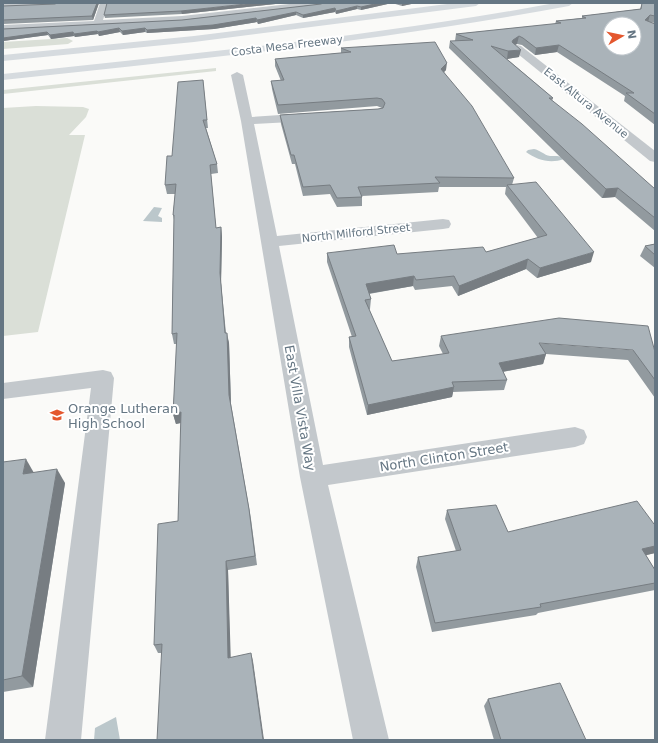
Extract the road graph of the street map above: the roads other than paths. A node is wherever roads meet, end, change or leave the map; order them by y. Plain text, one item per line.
1 (56, 3) edge
2 (104, 3) edge
3 (321, 3) edge
4 (476, 3) edge
5 (569, 3) edge
6 (3, 5) edge
7 (98, 23) junction
8 (3, 28) edge
9 (517, 48) edge
10 (3, 58) edge
11 (237, 75) dead end
12 (3, 77) edge
13 (324, 116) edge
14 (247, 122) junction
15 (655, 158) edge
16 (443, 224) dead end
17 (270, 242) junction
18 (3, 391) edge
19 (575, 437) dead end
20 (312, 477) junction
21 (63, 740) edge
22 (371, 740) edge

1 - 6 street
2 - 7 street
3 - 7 street
4 - 10 highway, Costa Mesa Freeway
5 - 12 highway, Costa Mesa Freeway
7 - 8 street
9 - 15 street, East Altura Avenue
11 - 14 street, East Villa Vista Way
13 - 14 street
14 - 17 street, East Villa Vista Way
16 - 17 street, North Milford Street
17 - 20 street, East Villa Vista Way
18 - 21 street
19 - 20 street, North Clinton Street
20 - 22 street, East Villa Vista Way

